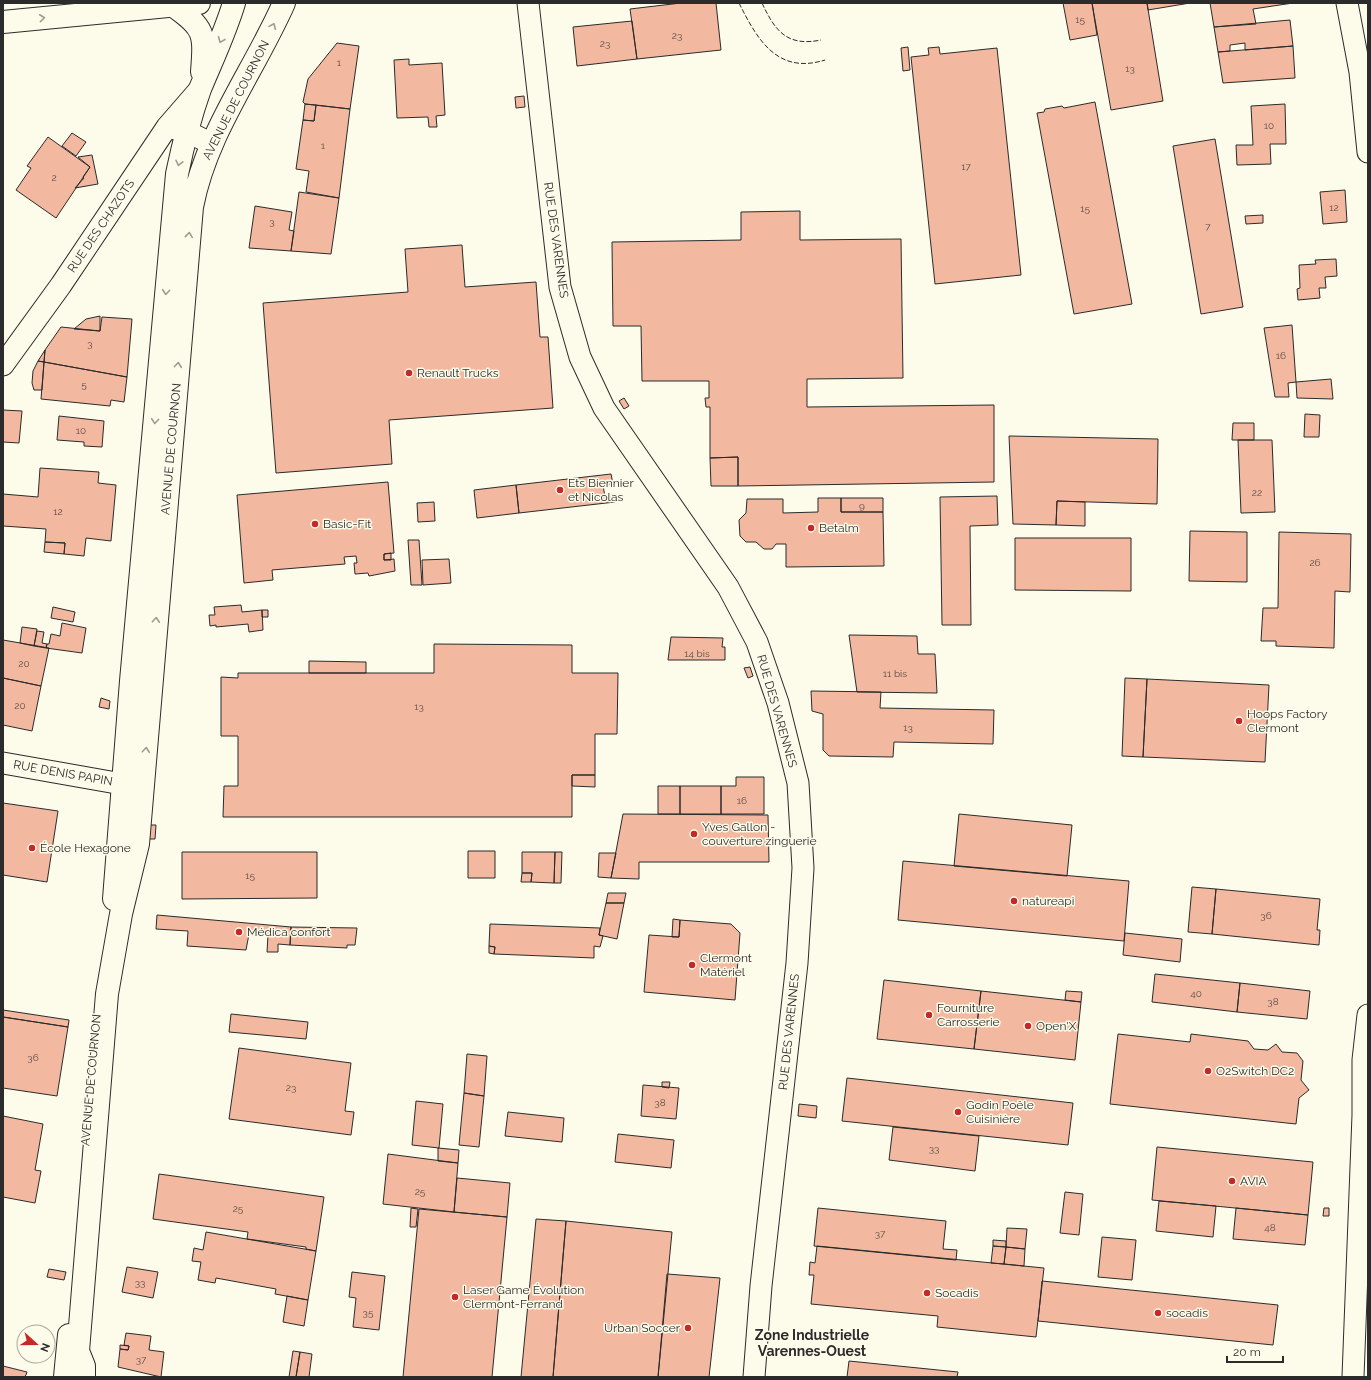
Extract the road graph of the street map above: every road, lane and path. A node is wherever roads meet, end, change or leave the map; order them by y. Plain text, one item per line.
1 (200, 3) edge
2 (234, 3) edge
3 (284, 3) edge
4 (528, 3) edge
5 (1347, 3) edge
6 (172, 6) junction
7 (3, 22) edge
8 (200, 89) junction
9 (176, 129) junction
10 (212, 144) junction
11 (1368, 148) edge
12 (1368, 152) edge
13 (3, 365) edge
14 (3, 763) edge
15 (144, 773) junction
16 (122, 784) junction
17 (121, 914) junction
18 (1368, 1015) edge
19 (65, 1377) edge
20 (84, 1377) edge
21 (754, 1377) edge
22 (1353, 1377) edge

1 - 6 main road
2 -> 8 main road, AVENUE DE COURNON
10 -> 3 main road, AVENUE DE COURNON
4 - 21 street, RUE DES VARENNES
5 - 11 street
7 -> 6 main road
6 - 8 main road
8 - 9 main road, AVENUE DE COURNON
9 - 10 street
9 - 13 street, RUE DES CHAZOTS
9 -> 16 main road, AVENUE DE COURNON
15 -> 10 main road, AVENUE DE COURNON
11 - 12 street
14 - 16 street, RUE DENIS PAPIN
15 - 16 street, RUE DENIS PAPIN
15 - 17 main road, AVENUE DE COURNON
16 - 17 street, AVENUE DE COURNON
16 - 19 main road, AVENUE DE COURNON
17 - 20 main road, AVENUE DE COURNON
18 - 22 street

